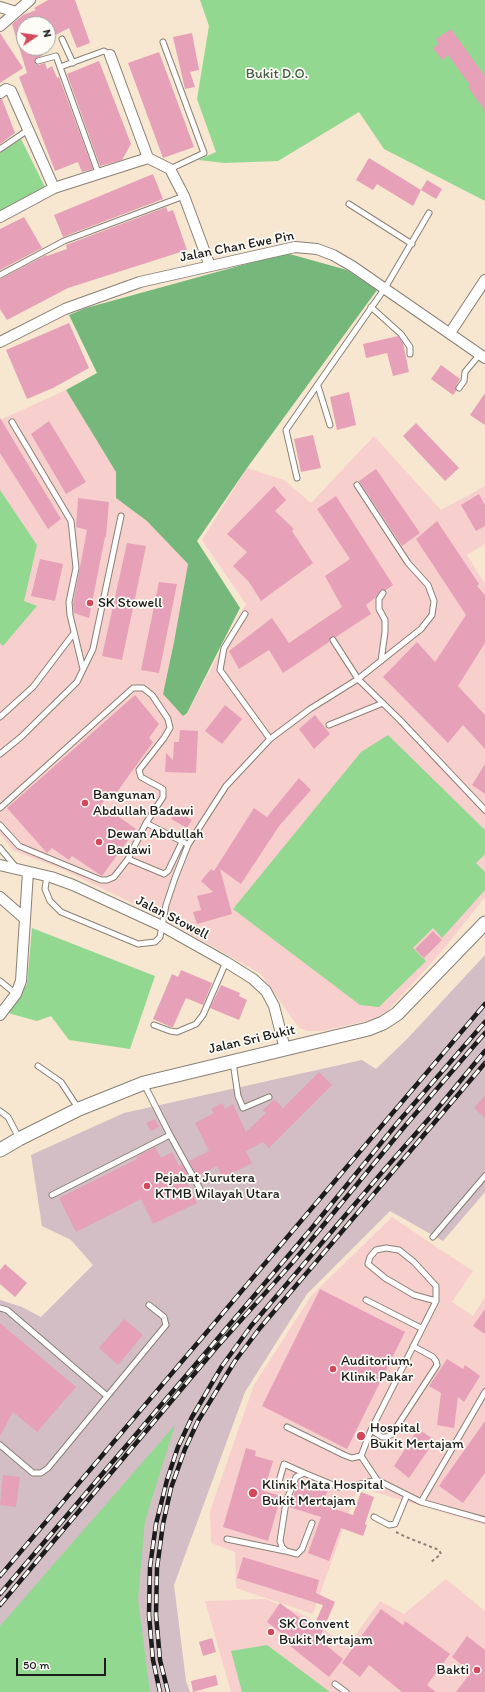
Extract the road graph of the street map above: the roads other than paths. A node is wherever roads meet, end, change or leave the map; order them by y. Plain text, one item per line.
1 (30, 0) edge
2 (0, 7) edge
3 (16, 12) junction
4 (0, 26) edge
5 (62, 39) dead end
6 (163, 42) dead end
7 (110, 55) joint
8 (38, 61) dead end
9 (73, 63) junction
10 (60, 67) junction
11 (0, 93) edge
12 (28, 130) junction
13 (0, 148) edge
14 (148, 158) junction
15 (170, 169) junction
16 (99, 175) junction
17 (54, 188) junction
18 (184, 196) junction
19 (349, 204) dead end
20 (429, 213) dead end
21 (0, 217) edge
22 (412, 244) junction
23 (210, 266) junction
24 (0, 275) edge
25 (485, 280) edge
26 (385, 288) junction
27 (372, 307) junction
28 (450, 333) junction
29 (0, 342) edge
30 (410, 354) dead end
31 (482, 356) edge
32 (318, 386) junction
33 (459, 388) dead end
34 (12, 422) dead end
35 (330, 425) dead end
36 (297, 478) dead end
37 (356, 485) dead end
38 (121, 516) dead end
39 (384, 593) dead end
40 (245, 614) dead end
41 (74, 633) junction
42 (333, 640) dead end
43 (381, 661) junction
44 (83, 669) junction
45 (358, 679) junction
46 (383, 703) junction
47 (0, 717) edge
48 (329, 724) dead end
49 (270, 739) junction
50 (0, 754) edge
51 (0, 808) edge
52 (485, 810) edge
53 (146, 823) junction
54 (0, 825) edge
55 (182, 842) junction
56 (188, 845) junction
57 (0, 848) edge
58 (128, 859) junction
59 (0, 865) edge
60 (23, 871) junction
61 (47, 876) junction
62 (0, 897) edge
63 (25, 919) junction
64 (485, 923) edge
65 (162, 926) junction
66 (226, 962) junction
67 (0, 981) edge
68 (16, 994) junction
69 (0, 1014) edge
70 (154, 1025) dead end
71 (286, 1049) junction
72 (233, 1061) junction
73 (38, 1066) dead end
74 (144, 1083) junction
75 (269, 1097) dead end
76 (79, 1109) junction
77 (0, 1111) edge
78 (170, 1135) junction
79 (19, 1139) junction
80 (0, 1150) edge
81 (485, 1176) edge
82 (200, 1189) dead end
83 (52, 1195) dead end
84 (433, 1237) dead end
85 (366, 1300) dead end
86 (436, 1301) junction
87 (149, 1305) dead end
88 (0, 1308) edge
89 (421, 1328) junction
90 (413, 1346) junction
91 (485, 1392) edge
92 (107, 1396) junction
93 (288, 1427) dead end
94 (371, 1430) junction
95 (0, 1445) edge
96 (361, 1456) junction
97 (304, 1473) junction
98 (377, 1480) junction
99 (278, 1485) dead end
100 (407, 1495) junction
101 (421, 1502) junction
102 (374, 1517) dead end
103 (485, 1520) edge
104 (312, 1523) dead end
105 (227, 1539) dead end
106 (286, 1551) junction
107 (335, 1684) dead end
108 (346, 1692) edge

1 - 3 street
2 - 3 street
3 - 4 street
5 - 9 lane
6 - 15 lane
7 - 9 lane
7 - 14 street
8 - 10 lane
9 - 10 lane
10 - 16 lane
11 - 12 street
12 - 13 lane
12 - 17 street
14 - 15 street
14 - 16 street
15 - 18 street
16 - 17 street
17 - 21 street
18 - 23 street
18 - 24 lane
19 - 22 lane
20 - 22 lane
22 - 26 lane
23 - 26 street, Jalan Chan Ewe Pin
23 - 29 street, Jalan Chan Ewe Pin
25 - 28 street
26 - 27 lane
26 - 28 street, Jalan Chan Ewe Pin
27 - 30 lane
27 - 32 lane
28 - 31 street, Jalan Chan Ewe Pin
31 - 33 lane
32 - 35 lane
32 - 36 lane
34 - 41 lane
37 - 43 lane
38 - 44 lane
39 - 43 lane
40 - 49 lane
41 - 44 lane
41 - 47 lane
42 - 45 lane
43 - 45 lane
44 - 50 lane
45 - 46 lane
45 - 49 lane
46 - 48 lane
46 - 52 lane
49 - 56 lane
51 - 53 lane
53 - 55 lane
53 - 58 lane
54 - 58 lane
55 - 56 lane
55 - 58 lane
56 - 65 lane
57 - 60 lane
59 - 60 street, Jalan Stowell
60 - 61 street, Jalan Stowell
60 - 63 street
61 - 65 street, Jalan Stowell
61 - 65 lane
62 - 63 street
63 - 68 street
64 - 71 street, Jalan Sri Bukit
65 - 66 street, Jalan Stowell
66 - 70 lane
66 - 71 street, Jalan Stowell
67 - 68 lane
68 - 69 street
71 - 72 street, Jalan Sri Bukit
72 - 74 street, Jalan Sri Bukit
72 - 75 lane
73 - 76 lane
74 - 76 street, Jalan Sri Bukit
74 - 78 lane
76 - 79 street, Jalan Sri Bukit
77 - 79 lane
78 - 82 lane
78 - 83 lane
79 - 80 street, Jalan Sri Bukit
81 - 84 lane
85 - 89 lane
86 - 86 lane
86 - 89 lane
87 - 92 lane
88 - 92 lane
89 - 90 lane
90 - 94 lane
90 - 94 lane
91 - 101 lane
92 - 95 lane
93 - 96 lane
94 - 96 lane
96 - 98 lane
97 - 98 lane
97 - 99 lane
97 - 106 lane
98 - 100 lane
100 - 101 lane
100 - 102 lane
101 - 103 lane
104 - 106 lane
105 - 106 lane
107 - 108 lane

